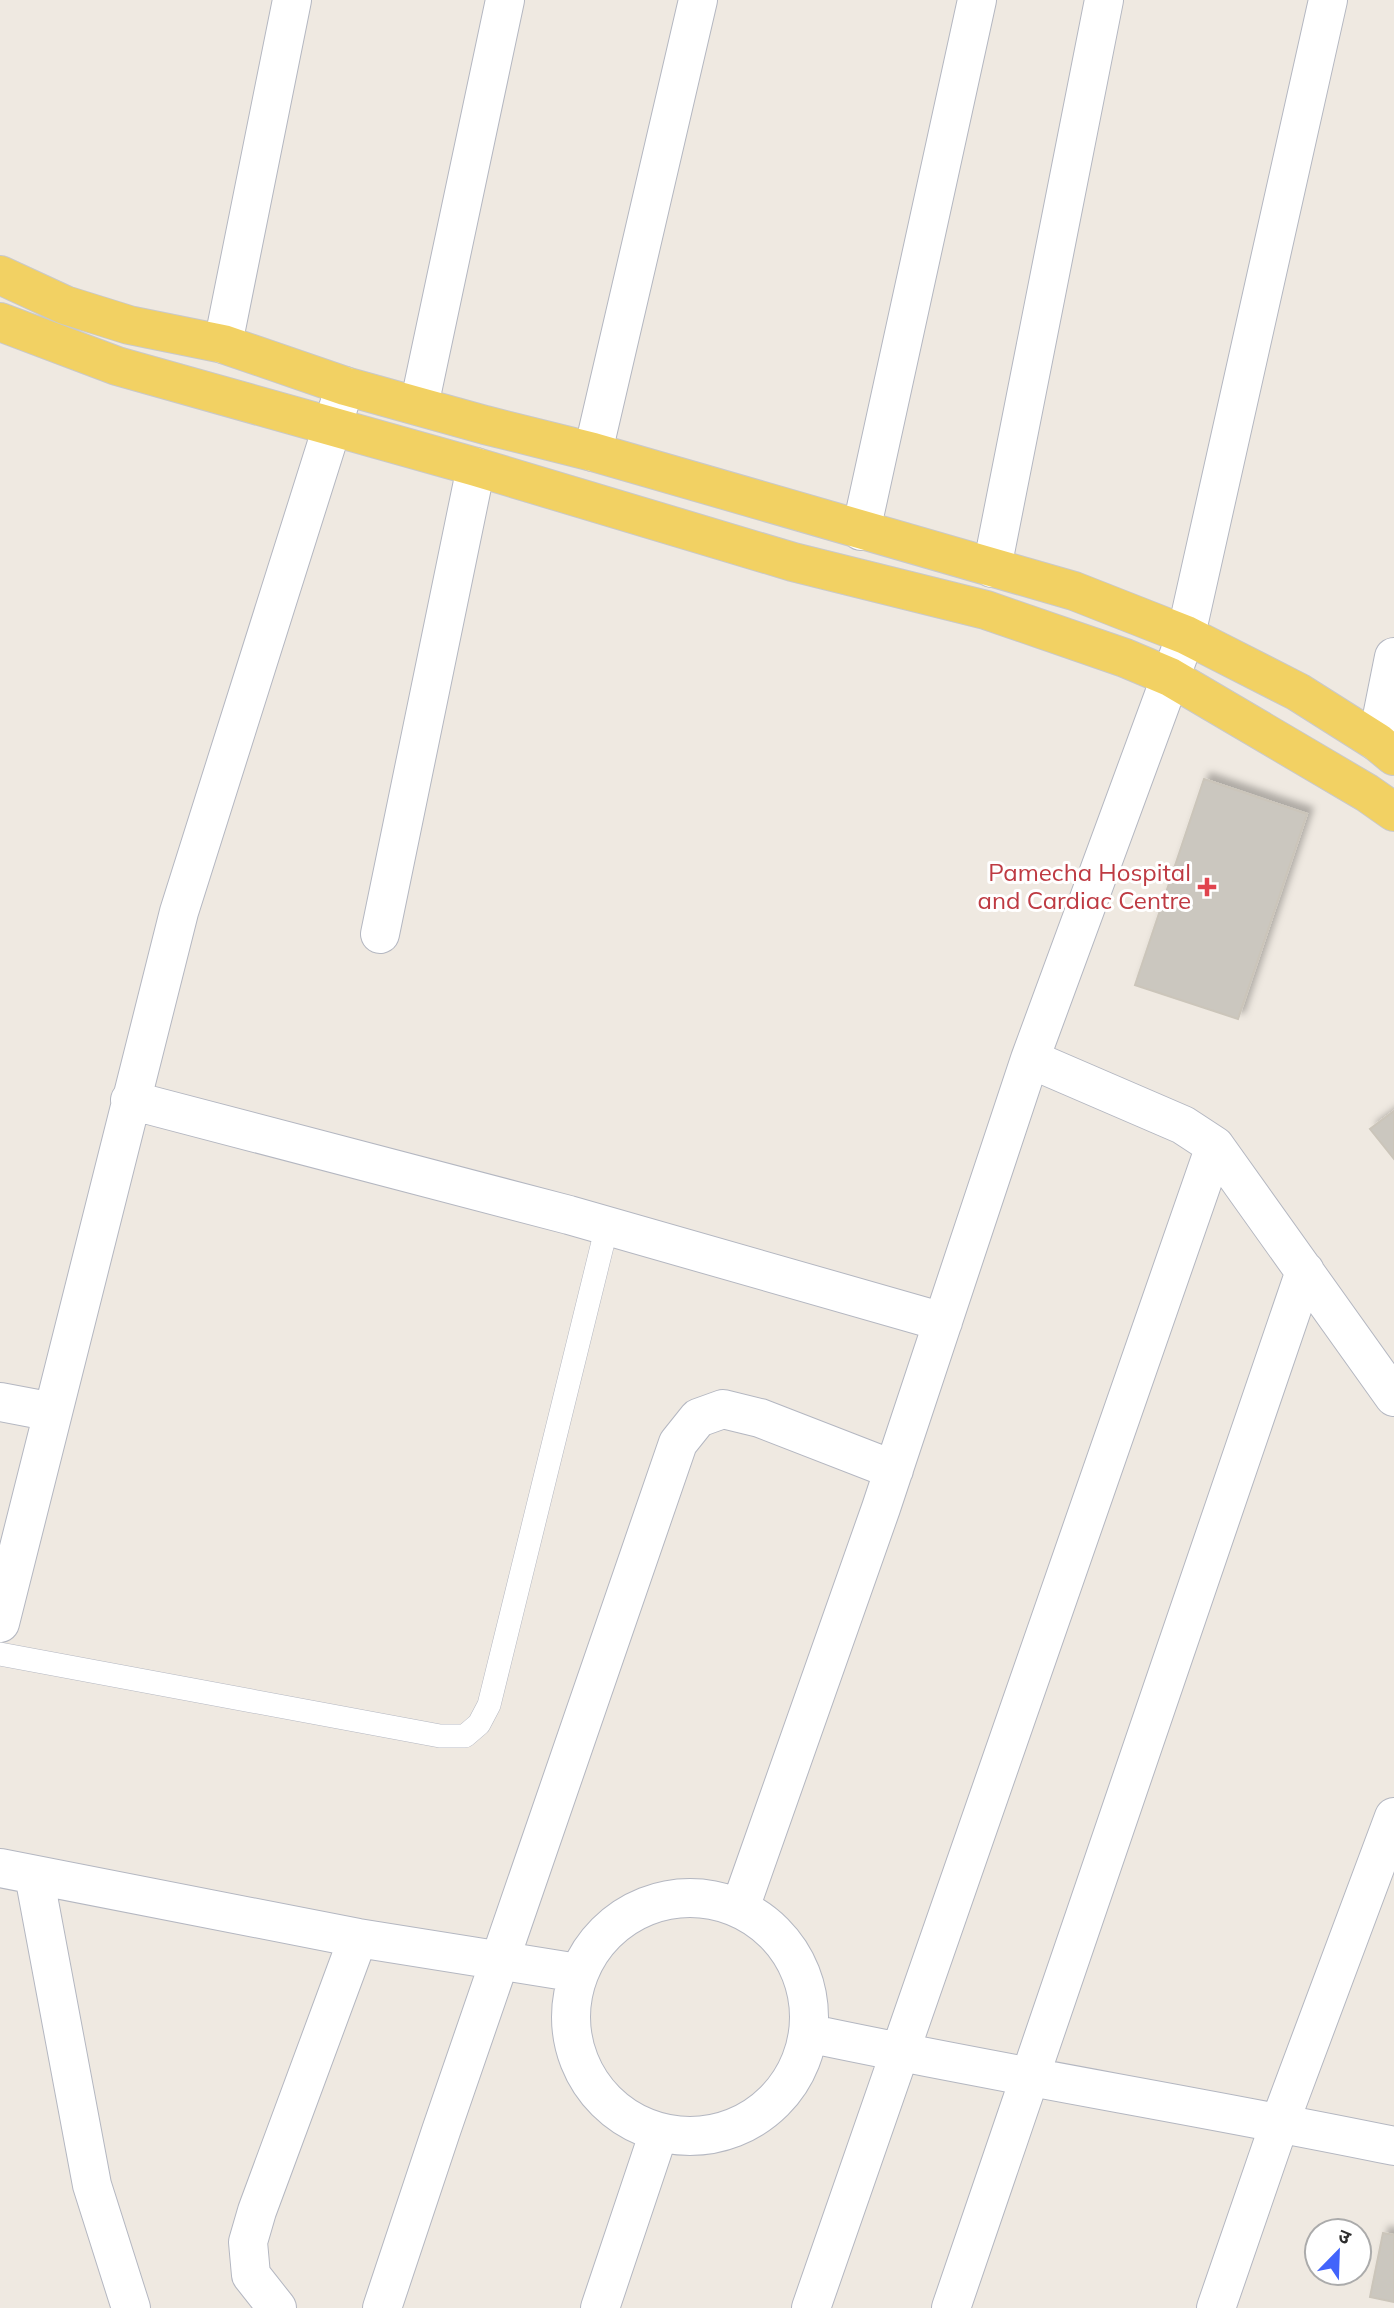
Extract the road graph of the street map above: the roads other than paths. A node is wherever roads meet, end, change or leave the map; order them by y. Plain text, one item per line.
1 (292, 0) edge
2 (505, 0) edge
3 (698, 0) edge
4 (977, 0) edge
5 (1104, 0) edge
6 (1328, 0) edge
7 (0, 275) edge
8 (0, 322) edge
9 (129, 325) junction
10 (223, 344) junction
11 (117, 366) junction
12 (345, 386) junction
13 (419, 406) junction
14 (333, 426) junction
15 (593, 452) junction
16 (476, 467) junction
17 (860, 531) junction
18 (992, 569) junction
19 (1186, 635) junction
20 (1394, 657) edge
21 (1170, 677) junction
22 (1386, 749) edge
23 (1394, 812) edge
24 (380, 934) dead end
25 (1030, 1059) junction
26 (130, 1100) junction
27 (1215, 1146) junction
28 (607, 1226) junction
29 (1305, 1271) junction
30 (943, 1322) junction
31 (1394, 1397) edge
32 (0, 1402) edge
33 (53, 1412) junction
34 (894, 1469) junction
35 (0, 1623) edge
36 (0, 1654) edge
37 (1394, 1817) edge
38 (17, 1871) edge
39 (740, 1908) junction
40 (358, 1938) junction
41 (501, 1961) junction
42 (578, 1973) junction
43 (811, 2034) junction
44 (899, 2053) junction
45 (1031, 2076) junction
46 (1280, 2122) junction
47 (659, 2132) junction
48 (1394, 2146) edge
49 (131, 2308) edge
50 (277, 2308) edge
51 (382, 2308) edge
52 (600, 2308) edge
53 (811, 2308) edge
54 (951, 2308) edge
55 (1216, 2308) edge

1 - 10 street
2 - 13 street
3 - 15 street
4 - 17 street
5 - 18 street
6 - 19 street
7 - 9 main road
8 - 11 main road
9 - 10 main road
9 - 11 main road
10 - 12 main road
11 - 14 main road
12 - 13 main road
12 - 14 street
13 - 15 main road
14 - 16 main road
14 - 26 street
15 - 17 main road
16 - 21 main road
16 - 24 street
17 - 18 main road
18 - 19 main road
19 - 21 street
19 - 22 main road
20 - 22 street
21 - 23 main road
21 - 25 street
25 - 27 street
25 - 30 street
26 - 28 street
26 - 33 street
27 - 29 street
27 - 44 street
28 - 30 street
28 - 36 lane
29 - 31 street
29 - 45 street
30 - 34 street
32 - 33 street
33 - 35 street
34 - 39 street
34 - 41 street
37 - 46 street
38 - 40 street
38 - 49 street
39 - 42 street
39 - 43 street
40 - 41 street
40 - 50 street
41 - 42 street
41 - 51 street
42 - 47 street
43 - 44 street
43 - 47 street
44 - 45 street
44 - 53 street
45 - 46 street
45 - 54 street
46 - 48 street
46 - 55 street
47 - 52 street

